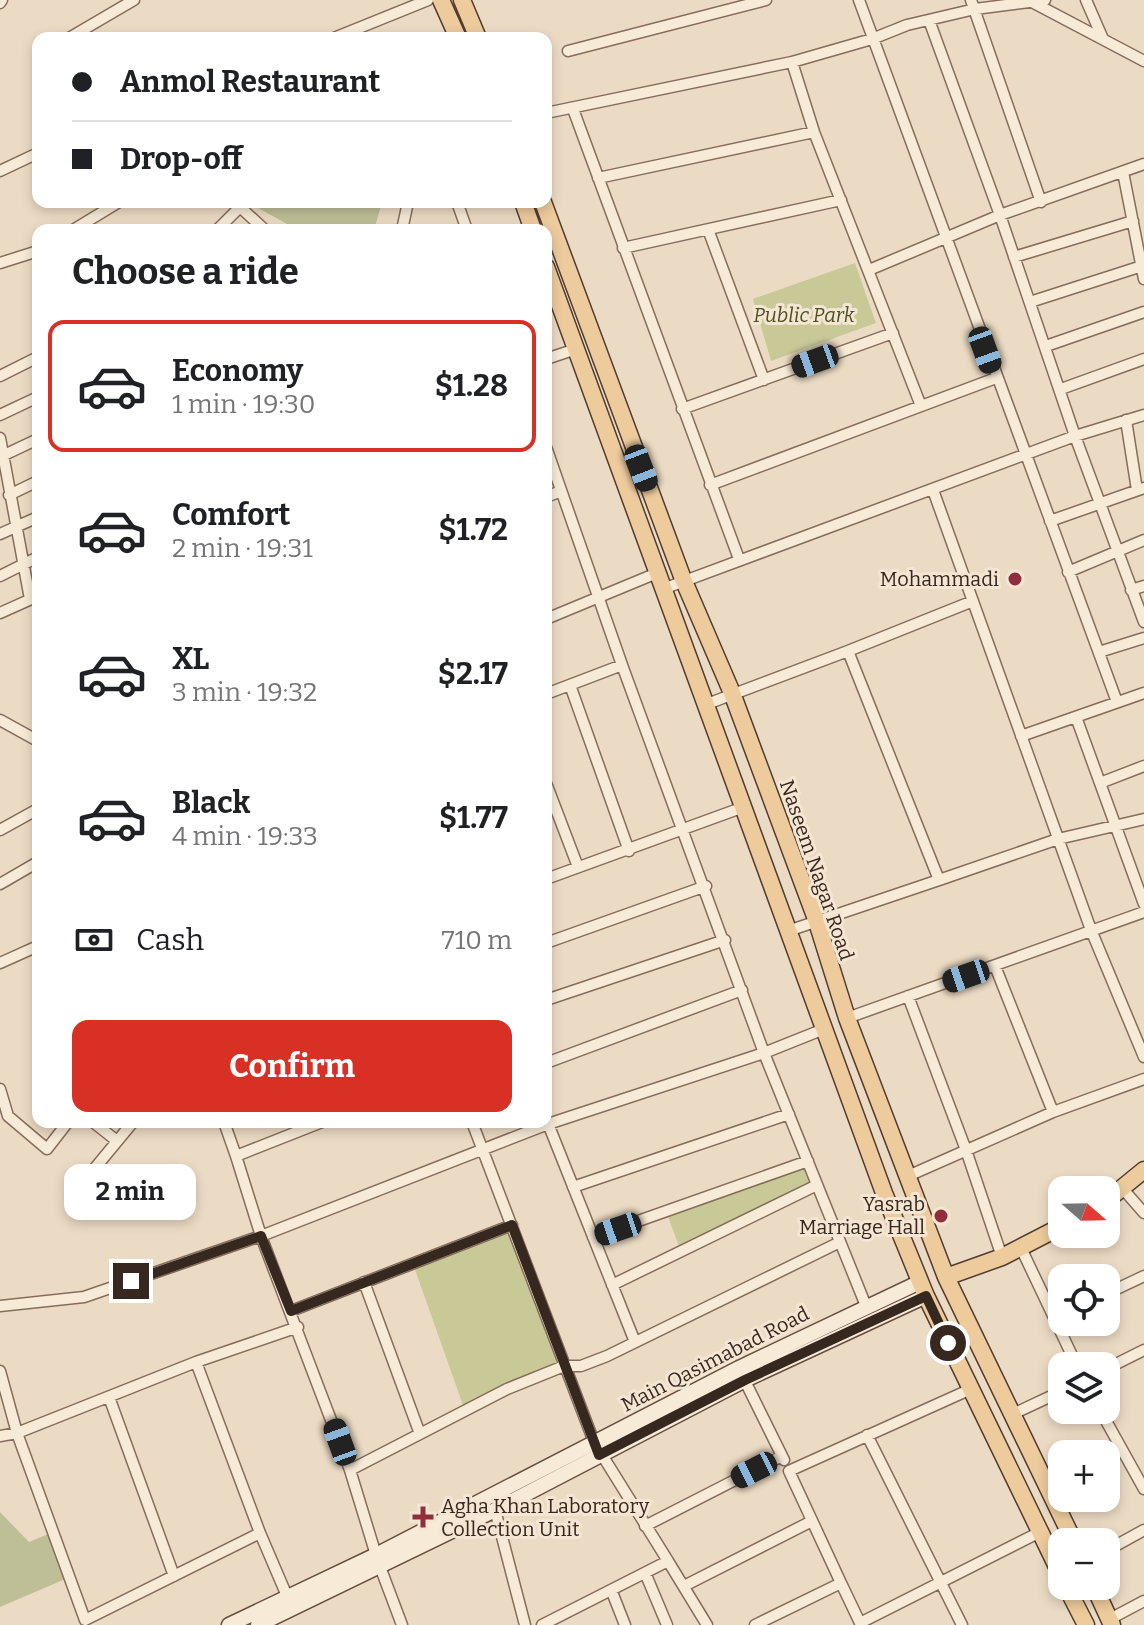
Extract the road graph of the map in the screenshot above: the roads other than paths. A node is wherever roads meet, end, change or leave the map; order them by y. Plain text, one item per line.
1 (134, 0) edge
2 (428, 0) edge
3 (441, 0) edge
4 (462, 0) edge
5 (766, 0) edge
6 (859, 0) edge
7 (1045, 0) edge
8 (1086, 0) edge
9 (1032, 2) edge
10 (973, 4) edge
11 (114, 5) edge
12 (929, 20) junction
13 (77, 32) edge
14 (349, 32) edge
15 (455, 32) edge
16 (475, 32) edge
17 (872, 39) junction
18 (1103, 39) junction
19 (568, 51) dead end
20 (1144, 61) edge
21 (792, 62) junction
22 (573, 109) junction
23 (552, 112) edge
24 (814, 132) junction
25 (32, 156) edge
26 (1144, 164) edge
27 (0, 171) edge
28 (1123, 172) junction
29 (598, 178) junction
30 (841, 200) junction
31 (1041, 202) junction
32 (109, 208) edge
33 (240, 208) edge
34 (246, 208) edge
35 (1000, 215) junction
36 (1133, 221) junction
37 (83, 224) edge
38 (223, 224) edge
39 (260, 224) edge
40 (552, 226) edge
41 (709, 232) junction
42 (945, 237) junction
43 (623, 248) junction
44 (32, 253) edge
45 (1014, 257) junction
46 (0, 263) edge
47 (1142, 266) junction
48 (869, 270) junction
49 (1144, 279) edge
50 (552, 283) edge
51 (1030, 302) junction
52 (1144, 312) edge
53 (893, 333) junction
54 (1046, 346) junction
55 (576, 349) junction
56 (552, 357) edge
57 (1144, 359) edge
58 (32, 360) edge
59 (0, 376) edge
60 (996, 378) junction
61 (764, 380) junction
62 (1061, 389) junction
63 (32, 400) edge
64 (921, 406) junction
65 (682, 409) junction
66 (0, 415) edge
67 (1144, 415) edge
68 (1126, 420) junction
69 (1075, 436) junction
70 (0, 438) edge
71 (32, 442) edge
72 (1025, 455) junction
73 (2, 456) edge
74 (552, 465) edge
75 (32, 484) edge
76 (710, 485) junction
77 (1141, 489) edge
78 (933, 490) junction
79 (561, 491) junction
80 (9, 495) junction
81 (552, 495) edge
82 (1100, 502) junction
83 (32, 520) edge
84 (1050, 521) junction
85 (17, 527) junction
86 (0, 534) edge
87 (1144, 540) edge
88 (1116, 552) junction
89 (739, 559) junction
90 (32, 560) edge
91 (23, 565) junction
92 (1068, 572) junction
93 (0, 576) edge
94 (683, 579) junction
95 (660, 581) junction
96 (1144, 586) edge
97 (1131, 590) junction
98 (32, 592) edge
99 (600, 597) junction
100 (32, 599) edge
101 (973, 601) junction
102 (0, 613) edge
103 (552, 617) edge
104 (1144, 622) edge
105 (1144, 638) edge
106 (848, 651) junction
107 (1099, 652) junction
108 (622, 665) junction
109 (570, 685) junction
110 (552, 692) edge
111 (732, 693) junction
112 (1144, 693) edge
113 (1117, 702) junction
114 (707, 704) junction
115 (1076, 717) junction
116 (0, 720) edge
117 (1021, 736) junction
118 (32, 738) edge
119 (1144, 766) edge
120 (1100, 783) junction
121 (552, 799) edge
122 (741, 808) junction
123 (32, 812) edge
124 (1144, 819) edge
125 (1116, 826) junction
126 (684, 829) junction
127 (0, 830) edge
128 (1058, 839) junction
129 (629, 851) junction
130 (32, 865) edge
131 (578, 867) junction
132 (552, 877) edge
133 (939, 880) junction
134 (0, 884) edge
135 (706, 886) junction
136 (1144, 904) edge
137 (1144, 912) edge
138 (816, 919) junction
139 (1091, 930) junction
140 (788, 931) junction
141 (725, 940) junction
142 (552, 941) edge
143 (32, 949) edge
144 (0, 963) edge
145 (995, 966) junction
146 (742, 990) junction
147 (908, 996) junction
148 (552, 998) edge
149 (847, 1018) junction
150 (824, 1029) junction
151 (764, 1053) junction
152 (1144, 1057) edge
153 (552, 1061) edge
154 (1144, 1079) edge
155 (0, 1089) edge
156 (1053, 1112) junction
157 (789, 1114) junction
158 (552, 1119) edge
159 (63, 1128) edge
160 (101, 1128) edge
161 (128, 1128) edge
162 (226, 1128) edge
163 (307, 1128) edge
164 (474, 1128) edge
165 (530, 1128) edge
166 (550, 1128) edge
167 (117, 1141) junction
168 (482, 1148) junction
169 (966, 1150) junction
170 (236, 1156) junction
171 (808, 1161) junction
172 (1144, 1170) edge
173 (908, 1176) junction
174 (81, 1185) dead end
175 (817, 1185) junction
176 (573, 1187) junction
177 (1123, 1189) junction
178 (1120, 1191) edge
179 (1144, 1213) edge
180 (512, 1225) junction
181 (1048, 1233) edge
182 (261, 1236) junction
183 (593, 1237) junction
184 (840, 1242) junction
185 (1020, 1246) junction
186 (1002, 1257) junction
187 (1144, 1276) edge
188 (946, 1277) junction
189 (364, 1282) junction
190 (612, 1285) junction
191 (1120, 1287) edge
192 (923, 1289) junction
193 (1048, 1296) edge
194 (0, 1306) edge
195 (866, 1306) junction
196 (291, 1311) junction
197 (298, 1327) junction
198 (635, 1342) junction
199 (1144, 1350) edge
200 (196, 1362) junction
201 (1120, 1362) edge
202 (564, 1366) junction
203 (0, 1371) edge
204 (742, 1374) junction
205 (971, 1389) junction
206 (109, 1397) junction
207 (1048, 1398) edge
208 (1013, 1414) junction
209 (1108, 1424) edge
210 (17, 1433) junction
211 (420, 1434) junction
212 (867, 1435) junction
213 (0, 1436) edge
214 (1025, 1438) junction
215 (596, 1448) junction
216 (1000, 1449) junction
217 (782, 1456) junction
218 (350, 1470) junction
219 (789, 1471) junction
220 (1144, 1489) edge
221 (495, 1510) junction
222 (812, 1521) junction
223 (645, 1526) junction
224 (1067, 1528) edge
225 (1144, 1530) edge
226 (1040, 1532) junction
227 (260, 1533) junction
228 (1120, 1543) edge
229 (1048, 1548) edge
230 (378, 1559) junction
231 (668, 1561) junction
232 (646, 1575) junction
233 (174, 1576) junction
234 (841, 1583) junction
235 (940, 1583) junction
236 (684, 1586) junction
237 (612, 1592) junction
238 (287, 1596) junction
239 (1074, 1600) edge
240 (1101, 1600) edge
241 (1144, 1601) edge
242 (571, 1620) edge
243 (779, 1620) edge
244 (80, 1622) edge
245 (1111, 1622) edge
246 (861, 1624) edge
247 (229, 1625) edge
248 (258, 1625) edge
249 (402, 1625) edge
250 (525, 1625) edge
251 (542, 1625) edge
252 (625, 1625) edge
253 (667, 1625) edge
254 (707, 1625) edge
255 (755, 1625) edge
256 (962, 1625) edge
257 (1086, 1625) edge

1 - 11 street
2 - 14 street
3 - 15 main road
4 - 16 main road
5 - 19 street
6 - 17 street
7 - 9 street
8 - 18 street
9 - 10 street
9 - 18 street
10 - 12 street
10 - 31 street
11 - 13 street
12 - 17 street
12 - 35 street
17 - 21 street
17 - 42 street
18 - 20 street
21 - 22 street
21 - 24 street
22 - 23 street
22 - 29 street
24 - 29 street
24 - 30 street
25 - 27 street
26 - 28 street
28 - 31 street
28 - 36 street
29 - 43 street
30 - 41 street
30 - 48 street
31 - 35 street
32 - 37 street
33 - 38 street
34 - 39 street
35 - 42 street
35 - 45 street
36 - 45 street
36 - 47 street
40 - 94 main road, Naseem Nagar Road
41 - 43 street
41 - 61 street
42 - 48 street
42 - 60 street
43 - 65 street
44 - 46 street
45 - 51 street
47 - 49 street
47 - 51 street
48 - 53 street
50 - 55 main road
51 - 54 street
52 - 54 street
53 - 61 street
53 - 64 street
54 - 62 street
55 - 56 street
55 - 95 main road
57 - 62 street
58 - 59 street
60 - 64 street
60 - 72 street
61 - 65 street
62 - 69 street
63 - 66 street
64 - 76 street
65 - 76 street
67 - 68 street
68 - 69 street
68 - 77 street
69 - 72 street
69 - 82 street
70 - 73 street
71 - 73 street
72 - 78 street
72 - 84 street
73 - 80 street
74 - 79 street
75 - 80 street
76 - 89 street
77 - 82 street
78 - 89 street
78 - 101 street
79 - 81 street
79 - 99 street
80 - 85 street
82 - 84 street
82 - 88 street
83 - 85 street
84 - 92 street
85 - 86 street
85 - 91 street
87 - 88 street
88 - 92 street
88 - 97 street
89 - 94 street
90 - 91 street
91 - 93 street
91 - 98 street
92 - 107 street
94 - 95 street
94 - 111 main road, Naseem Nagar Road
95 - 99 street
95 - 114 main road
96 - 97 street
97 - 104 street
99 - 103 street
99 - 108 street
100 - 102 street
101 - 106 street
101 - 117 street
105 - 107 street
106 - 111 street
106 - 133 street
107 - 113 street
108 - 109 street
108 - 126 street
109 - 110 street
109 - 129 street
111 - 114 street
111 - 138 main road, Naseem Nagar Road
112 - 113 street
113 - 115 street
114 - 122 main road
115 - 117 street
115 - 120 street
116 - 118 street
117 - 128 street
119 - 120 street
120 - 125 street
121 - 131 street
122 - 126 street
122 - 140 main road
123 - 127 street
124 - 125 street
125 - 128 street
125 - 136 street
126 - 129 street
126 - 135 street
128 - 133 street
128 - 139 street
129 - 131 street
130 - 134 street
131 - 132 street
133 - 138 street
135 - 141 street
135 - 142 street
137 - 139 street
138 - 140 street
138 - 149 main road, Naseem Nagar Road
139 - 145 street
139 - 152 street
140 - 150 main road
141 - 146 street
141 - 148 street
143 - 144 street
145 - 147 street
145 - 156 street
146 - 151 street
146 - 153 street
147 - 149 street
147 - 169 street
149 - 150 main road
149 - 173 main road, Naseem Nagar Road
150 - 151 street
150 - 192 main road
151 - 157 street
151 - 158 street
154 - 156 street
155 - 159 street
156 - 169 street
157 - 171 street
157 - 176 street
160 - 167 street
161 - 167 street
162 - 170 street
163 - 170 street
164 - 168 street
165 - 168 street
166 - 176 street
167 - 174 street
168 - 180 street
168 - 182 street
169 - 173 street
169 - 186 street
170 - 182 street
171 - 175 street
171 - 183 street
172 - 177 main road
173 - 188 main road, Naseem Nagar Road
175 - 184 street
175 - 190 street
176 - 183 street
177 - 178 main road
177 - 179 street
180 - 189 street
180 - 202 street
181 - 185 main road
182 - 194 street
182 - 196 street
183 - 190 street
184 - 195 street
184 - 198 street
185 - 186 main road
185 - 193 street
186 - 188 main road
187 - 191 street
188 - 208 main road, Naseem Nagar Road
189 - 196 street
189 - 211 street
190 - 198 street
192 - 195 main road, Main Qasimabad Road
192 - 204 main road, Main Qasimabad Road
192 - 205 main road
195 - 204 main road, Main Qasimabad Road
196 - 197 street
197 - 200 street
197 - 218 street
198 - 202 street
199 - 201 street
200 - 206 street
200 - 227 street
202 - 211 street
202 - 215 street
203 - 210 street
204 - 215 main road, Main Qasimabad Road
204 - 217 street
205 - 212 street
205 - 216 main road
206 - 210 street
206 - 233 street
207 - 208 street
208 - 214 main road, Naseem Nagar Road
209 - 220 street
210 - 213 street
210 - 244 street
211 - 218 street
212 - 219 street
212 - 235 street
214 - 216 main road
214 - 224 main road, Naseem Nagar Road
215 - 221 main road, Main Qasimabad Road
215 - 223 street
215 - 230 main road, Main Qasimabad Road
216 - 226 main road
217 - 219 street
217 - 223 street
218 - 230 street
219 - 222 street
221 - 230 main road, Main Qasimabad Road
221 - 250 street
222 - 234 street
222 - 236 street
223 - 231 street
225 - 228 street
226 - 229 main road
226 - 235 street
227 - 233 street
227 - 238 street
230 - 238 main road, Main Qasimabad Road
230 - 248 main road, Main Qasimabad Road
230 - 249 street
231 - 232 street
231 - 236 street
232 - 237 street
232 - 253 street
233 - 244 street
234 - 243 street
234 - 246 street
235 - 246 street
235 - 256 street
236 - 254 street
237 - 242 street
237 - 252 street
238 - 247 main road, Main Qasimabad Road
239 - 257 main road
240 - 245 main road
241 - 245 street
242 - 251 street
243 - 255 street

